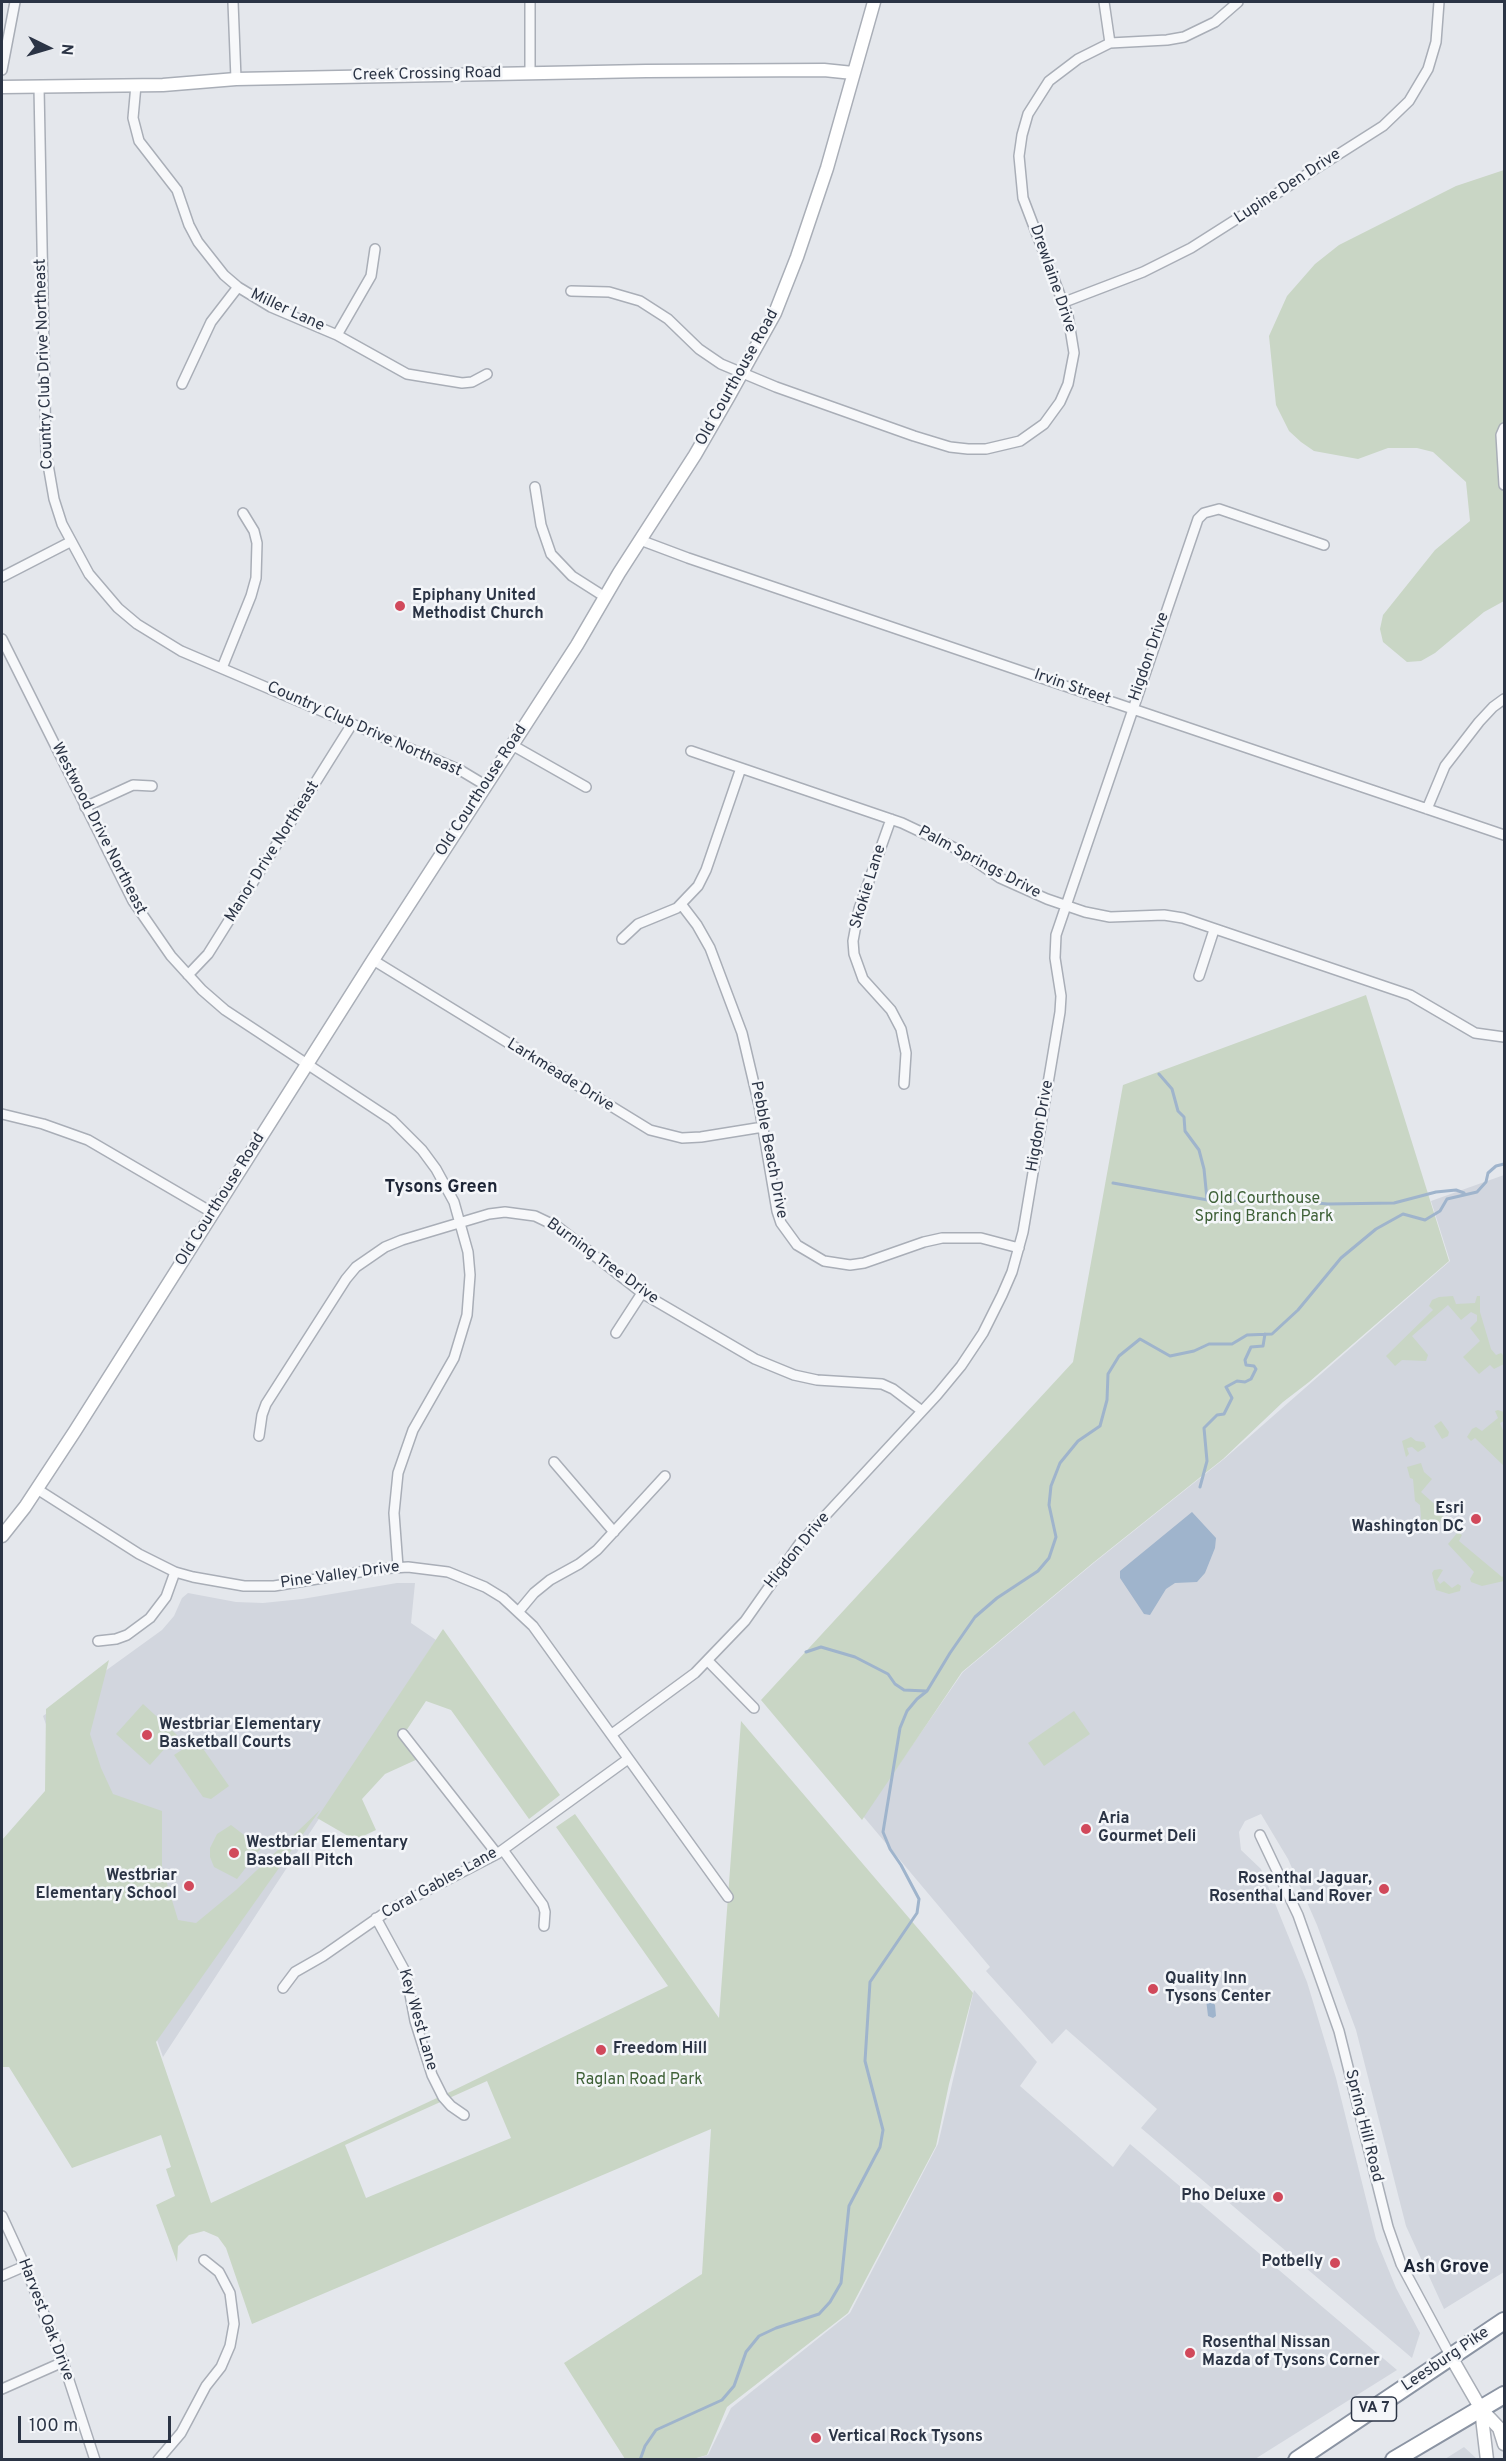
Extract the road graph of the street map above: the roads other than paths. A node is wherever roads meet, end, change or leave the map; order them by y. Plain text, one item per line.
1 (15, 2) edge
2 (234, 2) edge
3 (530, 2) edge
4 (874, 2) edge
5 (1104, 2) edge
6 (1238, 2) edge
7 (1439, 2) edge
8 (1110, 43) junction
9 (2, 70) edge
10 (530, 73) junction
11 (853, 73) junction
12 (236, 79) junction
13 (136, 85) junction
14 (2, 87) edge
15 (39, 87) junction
16 (375, 249) dead end
17 (238, 287) junction
18 (571, 291) dead end
19 (1062, 303) junction
20 (337, 335) junction
21 (742, 373) junction
22 (487, 374) dead end
23 (182, 384) dead end
24 (1504, 428) edge
25 (1504, 485) edge
26 (535, 487) dead end
27 (243, 513) dead end
28 (640, 540) junction
29 (70, 542) junction
30 (1324, 544) dead end
31 (2, 577) edge
32 (605, 597) junction
33 (2, 639) edge
34 (222, 668) junction
35 (1504, 699) edge
36 (1133, 709) junction
37 (352, 724) junction
38 (512, 745) junction
39 (691, 751) dead end
40 (741, 768) junction
41 (485, 785) junction
42 (152, 786) dead end
43 (586, 787) dead end
44 (85, 807) junction
45 (1427, 809) junction
46 (891, 819) junction
47 (1504, 835) edge
48 (681, 904) junction
49 (1066, 905) junction
50 (1214, 930) junction
51 (622, 939) dead end
52 (373, 960) junction
53 (188, 975) junction
54 (1199, 976) dead end
55 (1504, 1037) edge
56 (306, 1065) junction
57 (904, 1084) dead end
58 (2, 1114) edge
59 (763, 1127) junction
60 (213, 1213) junction
61 (460, 1223) junction
62 (1019, 1248) junction
63 (642, 1293) junction
64 (616, 1333) dead end
65 (922, 1410) junction
66 (259, 1436) dead end
67 (554, 1462) dead end
68 (665, 1476) dead end
69 (37, 1489) junction
70 (614, 1532) junction
71 (2, 1536) edge
72 (398, 1567) junction
73 (175, 1572) junction
74 (519, 1611) junction
75 (98, 1641) dead end
76 (708, 1661) junction
77 (754, 1708) dead end
78 (403, 1734) dead end
79 (612, 1734) junction
80 (628, 1759) junction
81 (1260, 1835) dead end
82 (500, 1852) junction
83 (728, 1897) dead end
84 (376, 1918) junction
85 (544, 1926) dead end
86 (283, 1988) dead end
87 (464, 2115) dead end
88 (2, 2216) edge
89 (204, 2260) dead end
90 (25, 2266) junction
91 (2, 2276) edge
92 (1504, 2321) edge
93 (1451, 2357) junction
94 (63, 2362) junction
95 (2, 2389) edge
96 (1504, 2395) edge
97 (1480, 2409) junction
98 (1504, 2444) edge
99 (95, 2460) edge
100 (158, 2460) edge
101 (1297, 2460) edge
102 (1394, 2460) edge
103 (1487, 2460) edge

1 - 9 street
2 - 12 street
3 - 10 street
4 - 11 street, Old Courthouse Road
5 - 8 street
6 - 8 street, Drewlaine Drive
7 - 19 street, Lupine Den Drive
8 - 19 street, Drewlaine Drive
10 - 11 street, Creek Crossing Road
10 - 12 street, Creek Crossing Road
11 - 21 street, Old Courthouse Road
12 - 13 street, Creek Crossing Road
13 - 15 street, Creek Crossing Road
13 - 17 street, Miller Lane
14 - 15 street, Creek Crossing Road
15 - 29 street, Country Club Drive Northeast
16 - 20 street
17 - 20 street, Miller Lane
17 - 23 street
18 - 21 street, Drewlaine Drive
19 - 21 street, Drewlaine Drive
20 - 22 street, Miller Lane
21 - 28 street, Old Courthouse Road
24 - 25 street
26 - 32 street
27 - 34 street
28 - 32 street, Old Courthouse Road
28 - 36 street, Irvin Street
29 - 31 street
29 - 34 street, Country Club Drive Northeast
30 - 36 street, Higdon Drive
32 - 38 street, Old Courthouse Road
33 - 44 street, Westwood Drive Northeast
34 - 37 street, Country Club Drive Northeast
35 - 45 street
36 - 45 street, Irvin Street
36 - 49 street, Higdon Drive
37 - 41 street, Country Club Drive Northeast
37 - 53 street, Manor Drive Northeast
38 - 41 street, Old Courthouse Road
38 - 43 street
39 - 40 street, Palm Springs Drive
40 - 46 street, Palm Springs Drive
40 - 48 street
41 - 52 street, Old Courthouse Road
42 - 44 street
44 - 53 street, Westwood Drive Northeast
45 - 47 street, Irvin Street
46 - 49 street, Palm Springs Drive
46 - 57 street, Skokie Lane
48 - 51 street
48 - 59 street, Pebble Beach Drive
49 - 50 street, Palm Springs Drive
49 - 62 street, Higdon Drive
50 - 54 street
50 - 55 street, Palm Springs Drive
52 - 56 street, Old Courthouse Road
52 - 59 street, Larkmeade Drive
53 - 56 street, Westwood Drive Northeast
56 - 60 street, Old Courthouse Road
56 - 61 street, Westwood Drive Northeast
58 - 60 street
59 - 62 street, Pebble Beach Drive
60 - 69 street, Old Courthouse Road
61 - 63 street, Burning Tree Drive
61 - 66 street, Burning Tree Drive
61 - 72 street, Westwood Drive Northeast
62 - 65 street, Higdon Drive
63 - 64 street
63 - 65 street, Burning Tree Drive
65 - 76 street, Higdon Drive
67 - 70 street
68 - 70 street
69 - 71 street, Old Courthouse Road
69 - 73 street, Pine Valley Drive
70 - 74 street
72 - 73 street, Pine Valley Drive
72 - 74 street, Pine Valley Drive
73 - 75 street
74 - 79 street, Pine Valley Drive
76 - 77 street
76 - 79 street, Higdon Drive
78 - 82 street
79 - 80 street, Pine Valley Drive
80 - 82 street, Coral Gables Lane
80 - 83 street, Pine Valley Drive
81 - 93 street, Spring Hill Road
82 - 84 street, Coral Gables Lane
82 - 85 street
84 - 86 street, Coral Gables Lane
84 - 87 street, Key West Lane
88 - 90 street, Harvest Oak Drive
89 - 100 street
90 - 91 street
90 - 94 street, Harvest Oak Drive
92 - 93 highway, Leesburg Pike / VA 7
93 - 97 street, Spring Hill Road
93 - 101 highway, Leesburg Pike / VA 7
94 - 95 street
94 - 99 street, Harvest Oak Drive
96 - 97 highway
97 - 98 street, Spring Hill Road
97 - 102 highway
97 - 103 street, Spring Hill Road

